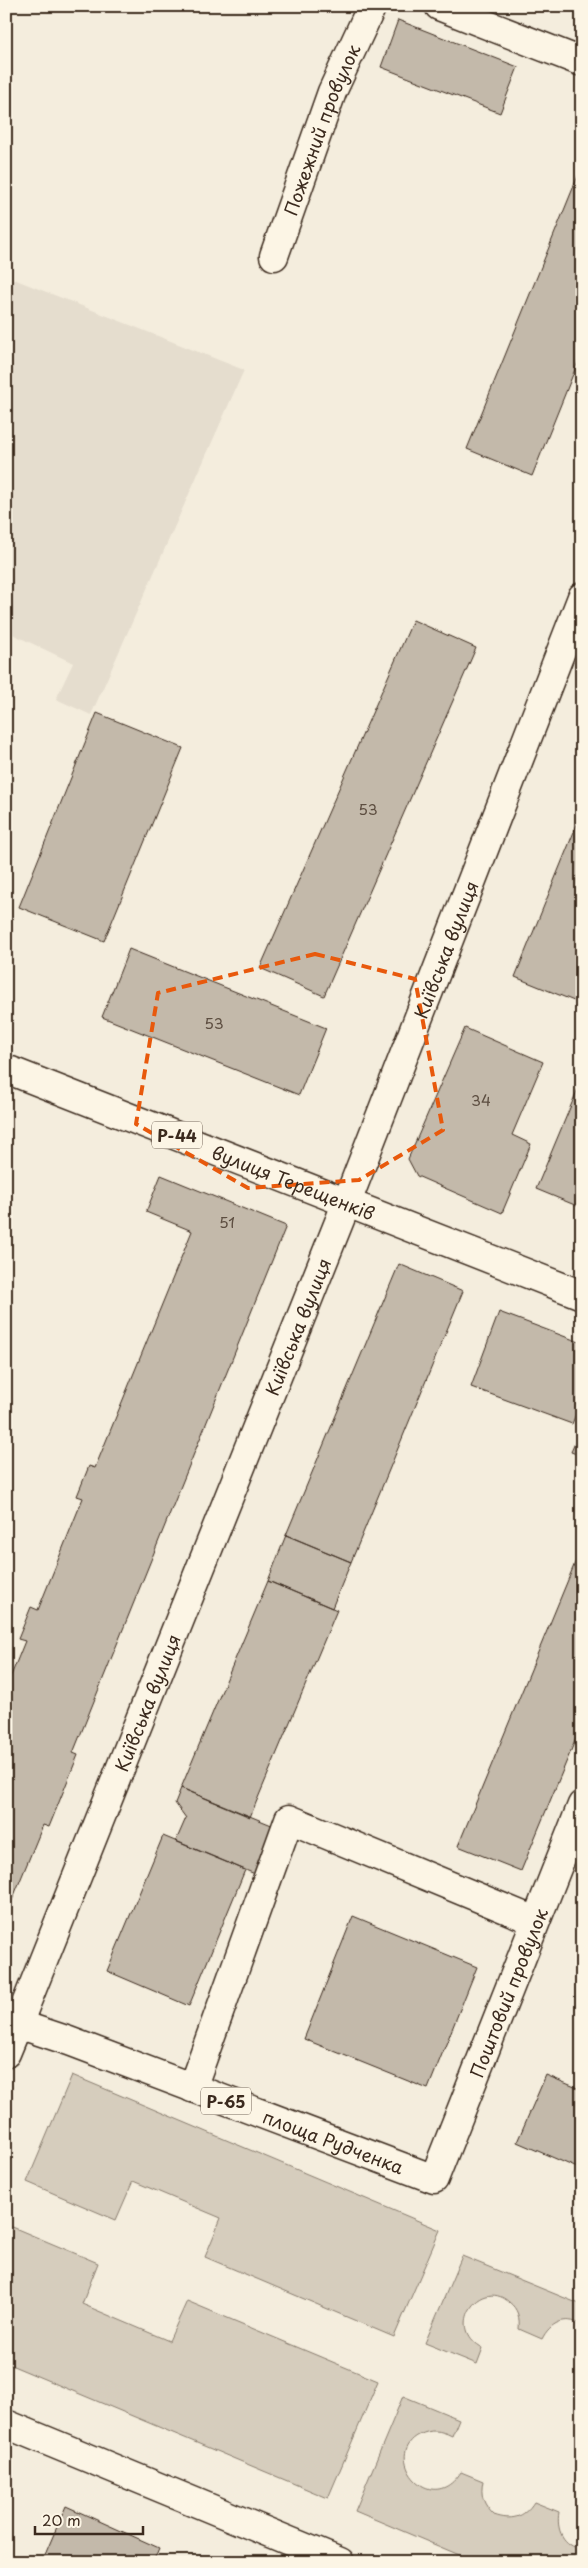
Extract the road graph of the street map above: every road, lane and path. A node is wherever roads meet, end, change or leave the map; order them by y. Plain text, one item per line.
1 (372, 6) edge
2 (439, 6) edge
3 (582, 62) edge
4 (274, 256) dead end
5 (582, 598) edge
6 (6, 1069) edge
7 (347, 1202) junction
8 (582, 1295) edge
9 (582, 1804) edge
10 (534, 1920) junction
11 (12, 2022) edge
12 (6, 2052) edge
13 (192, 2088) junction
14 (434, 2180) joint
15 (6, 2424) edge
16 (340, 2562) edge

1 - 4 street, Пожежний провулок
2 - 3 street
5 - 7 street, Київська вулиця
6 - 7 street, вулиця Терещенків / Р-44
7 - 8 street, вулиця Терещенків / Р-44
7 - 11 street, Київська вулиця
9 - 10 street, Поштовий провулок / Р-65
10 - 13 street
10 - 14 street, Поштовий провулок / Р-65
11 - 12 street, Київська вулиця
11 - 13 street, площа Рудченка / Р-65
13 - 14 street, площа Рудченка / Р-65
15 - 16 street

